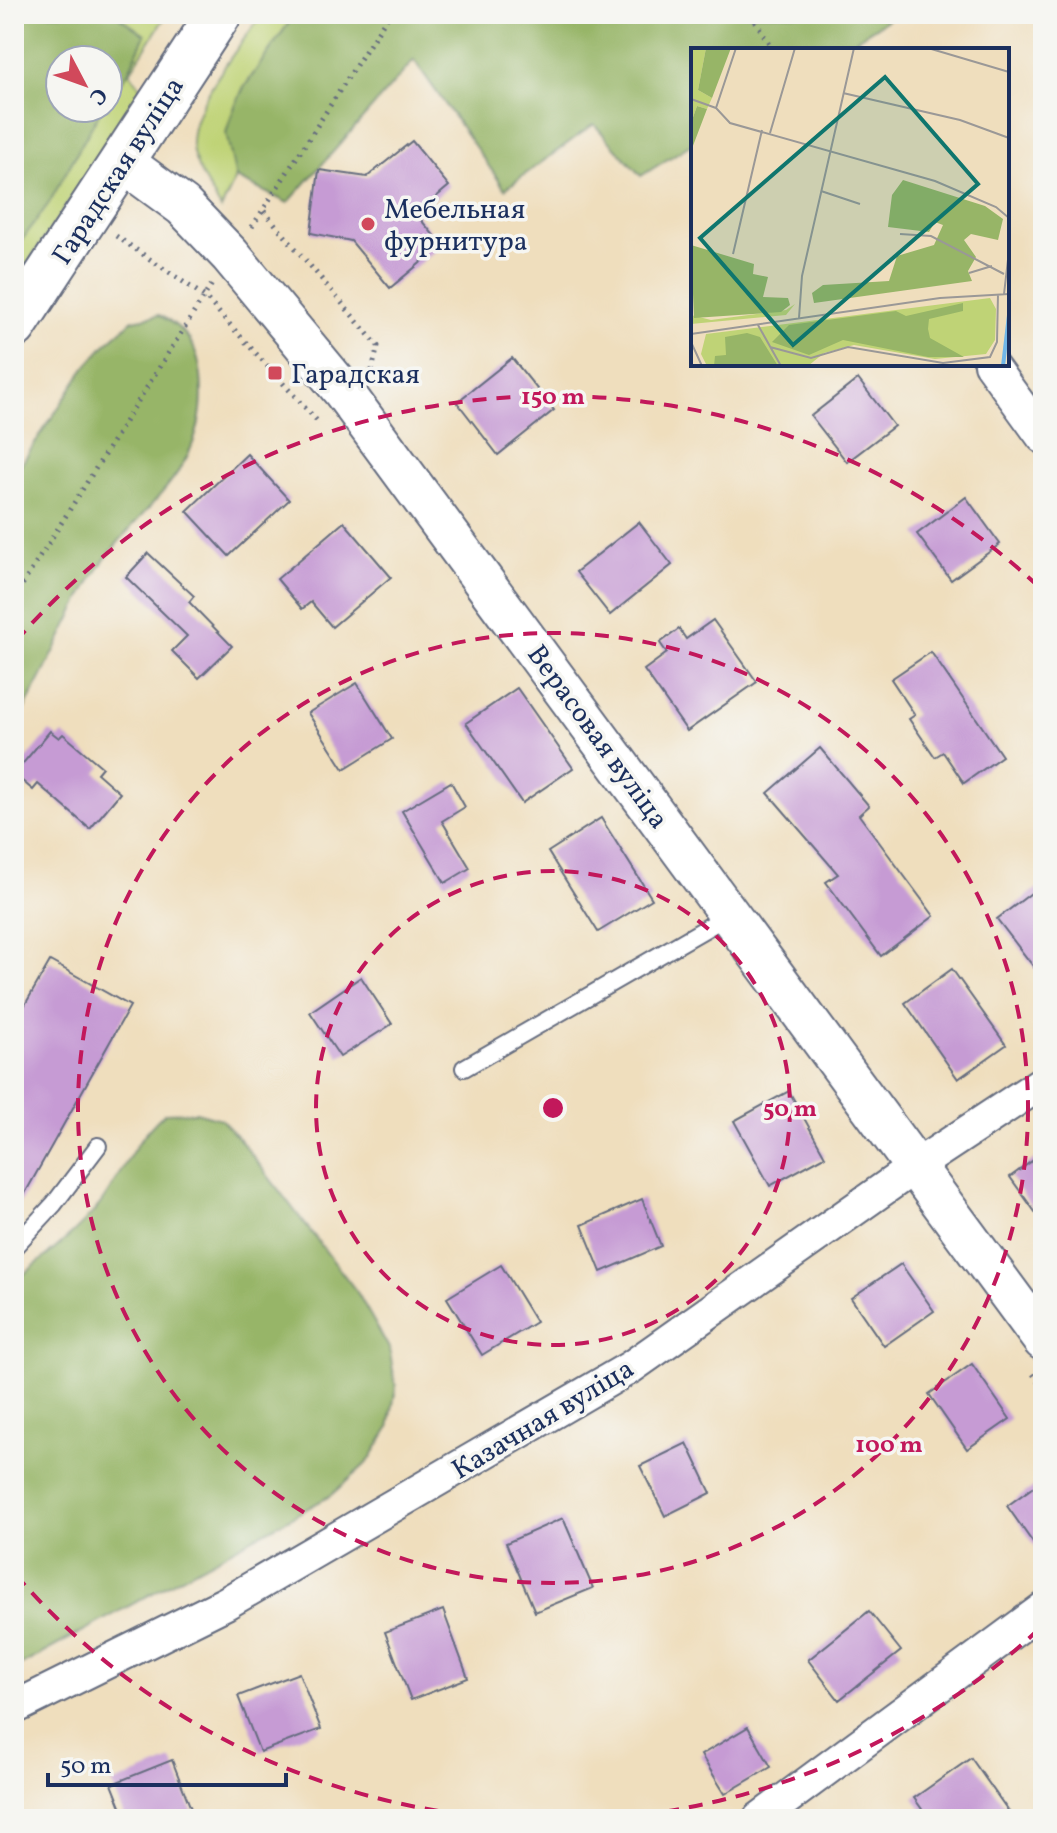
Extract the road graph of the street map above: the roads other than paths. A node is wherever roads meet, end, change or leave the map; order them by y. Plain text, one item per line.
1 (219, 14) edge
2 (123, 162) junction
3 (14, 326) edge
4 (991, 366) edge
5 (1043, 437) edge
6 (730, 914) junction
7 (464, 1068) dead end
8 (1043, 1082) edge
9 (98, 1146) dead end
10 (916, 1166) junction
11 (14, 1247) edge
12 (1043, 1340) edge
13 (1043, 1609) edge
14 (14, 1708) edge
15 (759, 1819) edge

1 - 2 main road, Гарадская вуліца
2 - 3 main road, Гарадская вуліца
2 - 6 street, Верасовая вуліца
4 - 5 street
6 - 7 lane
6 - 10 street, Верасовая вуліца
8 - 10 street, Казачная вуліца
9 - 11 lane
10 - 12 street, Верасовая вуліца
10 - 14 street, Казачная вуліца
13 - 15 street

